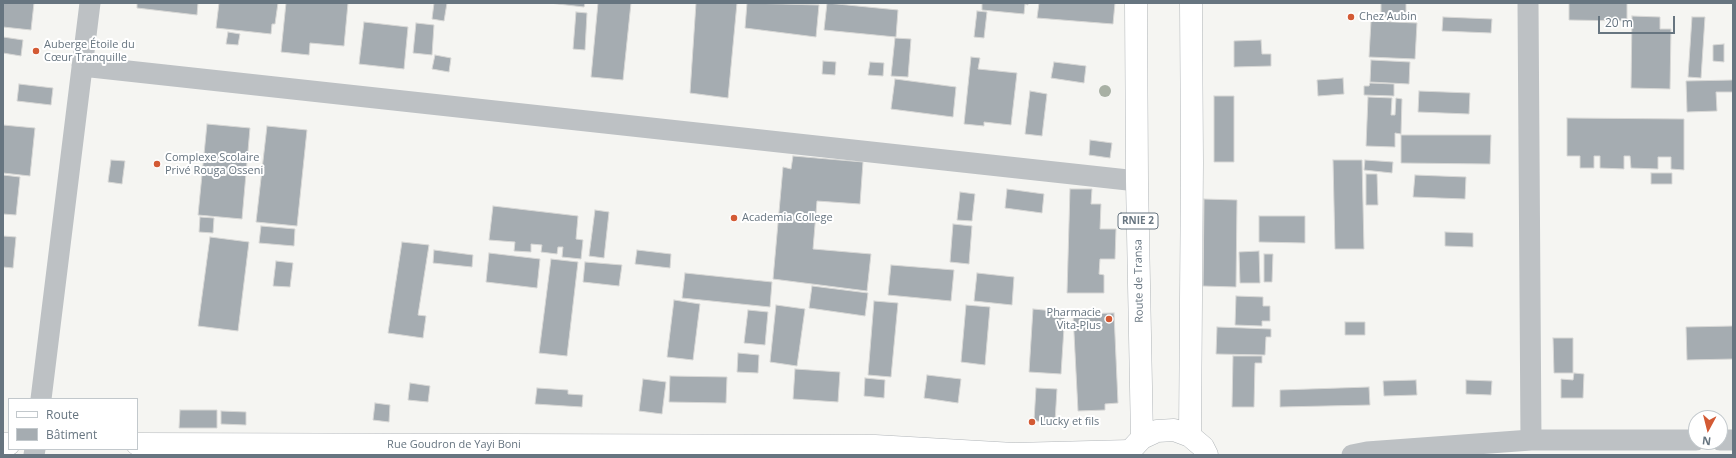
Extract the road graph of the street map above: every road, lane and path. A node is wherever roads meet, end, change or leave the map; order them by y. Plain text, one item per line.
1 (90, 3) edge
2 (1136, 3) edge
3 (1191, 3) edge
4 (1528, 3) edge
5 (82, 66) junction
6 (1137, 181) junction
7 (41, 398) edge
8 (1190, 436) junction
9 (1531, 440) junction
10 (1688, 440) edge
11 (138, 444) edge
12 (1133, 448) edge
13 (1207, 455) edge
14 (1352, 455) edge

1 - 5 street
2 - 6 street, Route de Transa / RNIE 2
3 - 8 street
4 - 9 street
5 - 6 street
5 - 7 street
6 - 12 street, Route de Transa / RNIE 2
8 - 12 street, Rue Goudron de Yayi Boni
8 - 13 street
9 - 10 street
9 - 14 street
11 - 12 street, Rue Goudron de Yayi Boni

